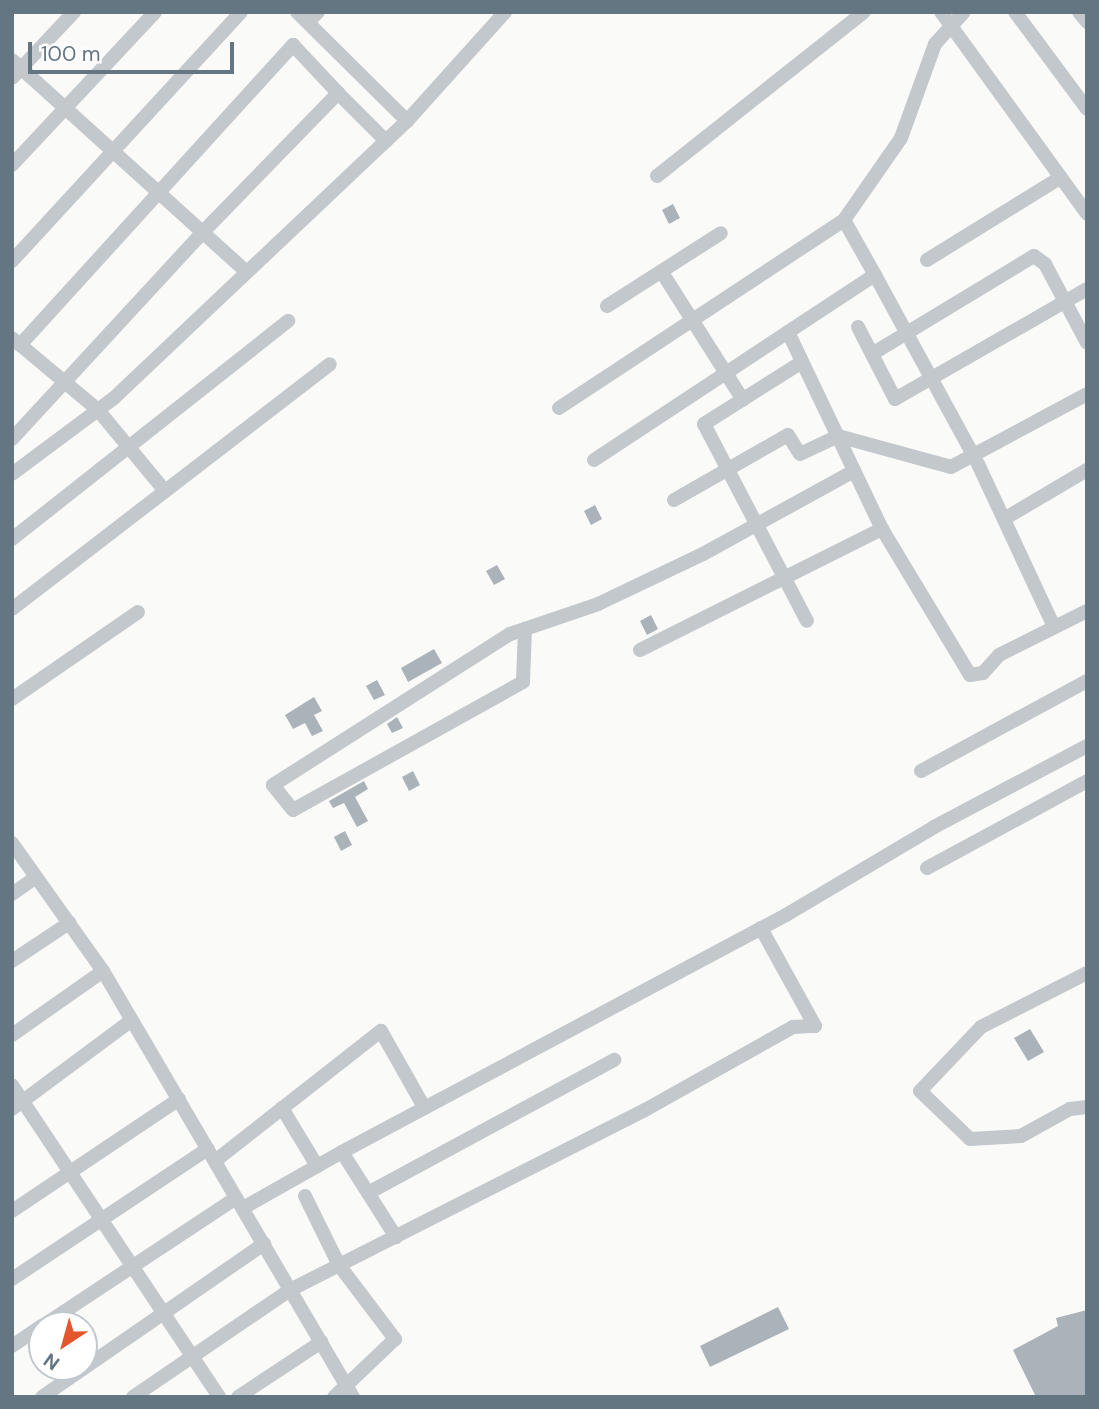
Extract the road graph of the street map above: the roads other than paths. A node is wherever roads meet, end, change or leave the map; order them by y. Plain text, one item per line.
1 (74, 12) edge
2 (155, 12) edge
3 (241, 12) edge
4 (505, 12) edge
5 (864, 12) edge
6 (964, 12) edge
7 (1015, 12) edge
8 (1079, 12) edge
9 (308, 16) edge
10 (946, 18) edge
11 (1087, 22) edge
12 (15, 68) edge
13 (338, 93) junction
14 (66, 108) junction
15 (1087, 109) edge
16 (407, 121) junction
17 (386, 141) junction
18 (113, 151) junction
19 (12, 165) edge
20 (657, 176) dead end
21 (1060, 178) junction
22 (158, 192) junction
23 (1087, 214) edge
24 (844, 220) junction
25 (203, 232) junction
26 (721, 233) dead end
27 (927, 260) dead end
28 (12, 261) edge
29 (247, 272) junction
30 (663, 274) junction
31 (876, 275) junction
32 (1087, 289) edge
33 (1065, 302) junction
34 (607, 306) dead end
35 (288, 321) dead end
36 (690, 321) junction
37 (858, 327) dead end
38 (788, 332) junction
39 (907, 332) junction
40 (15, 343) edge
41 (1087, 343) edge
42 (872, 354) junction
43 (802, 362) junction
44 (330, 365) dead end
45 (725, 374) junction
46 (932, 376) junction
47 (67, 384) junction
48 (1087, 394) edge
49 (743, 400) junction
50 (559, 408) dead end
51 (98, 410) junction
52 (838, 436) junction
53 (12, 439) edge
54 (129, 448) junction
55 (974, 456) junction
56 (594, 460) dead end
57 (728, 470) junction
58 (1087, 470) edge
59 (854, 471) junction
60 (12, 474) edge
61 (165, 491) junction
62 (674, 500) dead end
63 (1004, 519) junction
64 (757, 525) junction
65 (882, 529) junction
66 (12, 539) edge
67 (784, 578) junction
68 (12, 609) edge
69 (1087, 611) edge
70 (138, 612) dead end
71 (807, 621) dead end
72 (1054, 627) junction
73 (525, 629) junction
74 (640, 650) dead end
75 (1087, 681) edge
76 (12, 699) edge
77 (1087, 746) edge
78 (921, 771) dead end
79 (1087, 781) edge
80 (12, 843) edge
81 (927, 868) dead end
82 (36, 877) junction
83 (12, 894) edge
84 (69, 923) junction
85 (761, 928) junction
86 (12, 961) edge
87 (103, 971) junction
88 (1087, 973) edge
89 (132, 1020) junction
90 (12, 1035) edge
91 (614, 1060) dead end
92 (12, 1085) edge
93 (179, 1099) junction
94 (17, 1106) edge
95 (424, 1107) junction
96 (1087, 1107) edge
97 (282, 1108) junction
98 (342, 1152) junction
99 (211, 1155) junction
100 (317, 1166) junction
101 (69, 1172) junction
102 (368, 1193) junction
103 (305, 1196) dead end
104 (239, 1203) junction
105 (12, 1210) edge
106 (101, 1220) junction
107 (396, 1237) junction
108 (264, 1244) junction
109 (340, 1265) junction
110 (132, 1266) junction
111 (12, 1279) edge
112 (290, 1290) junction
113 (65, 1311) edge
114 (163, 1313) junction
115 (28, 1336) edge
116 (321, 1342) junction
117 (12, 1346) edge
118 (192, 1356) junction
119 (350, 1392) edge
120 (41, 1397) edge
121 (133, 1397) edge
122 (219, 1397) edge
123 (237, 1397) edge
124 (334, 1397) edge

1 - 12 street
2 - 14 street
3 - 18 street
4 - 16 street
5 - 20 street
6 - 10 street
7 - 15 street
8 - 11 street
9 - 16 street
10 - 21 street
10 - 24 street
12 - 14 street
13 - 17 street
13 - 22 street
13 - 25 street
14 - 18 street
14 - 19 street
16 - 17 street
17 - 29 street
18 - 22 street
18 - 28 street
21 - 23 street
21 - 27 street
22 - 25 street
22 - 40 street
24 - 31 street
24 - 36 street
25 - 29 street
25 - 47 street
26 - 30 street
29 - 51 street
30 - 34 street
30 - 36 street
31 - 38 street
31 - 39 street
32 - 33 street
33 - 39 street
33 - 41 street
33 - 46 street
35 - 54 street
36 - 45 street
36 - 50 street
37 - 42 street
38 - 43 street
38 - 45 street
39 - 42 street
39 - 46 street
40 - 47 street
42 - 46 street
43 - 49 street
43 - 52 street
44 - 61 street
45 - 49 street
45 - 56 street
46 - 55 street
47 - 51 street
47 - 53 street
48 - 55 street
49 - 57 street
51 - 54 street
51 - 60 street
52 - 55 street
52 - 57 street
52 - 59 street
54 - 61 street
54 - 66 street
55 - 63 street
57 - 62 street
57 - 64 street
58 - 63 street
59 - 64 street
59 - 65 street
61 - 68 street
63 - 72 street
64 - 67 street
64 - 73 street
65 - 67 street
65 - 72 street
67 - 71 street
67 - 74 street
69 - 72 street
70 - 76 street
73 - 73 street
75 - 78 street
77 - 85 street
79 - 81 street
80 - 82 street
82 - 83 street
82 - 84 street
84 - 86 street
84 - 87 street
85 - 95 street
85 - 107 street
87 - 89 street
87 - 90 street
88 - 96 street
89 - 93 street
89 - 94 street
91 - 102 street
92 - 94 street
93 - 99 street
93 - 101 street
94 - 101 street
95 - 97 street
95 - 98 street
97 - 99 street
97 - 100 street
98 - 100 street
98 - 102 street
99 - 104 street
99 - 106 street
100 - 104 street
101 - 105 street
101 - 106 street
102 - 107 street
103 - 109 street
104 - 108 street
104 - 110 street
106 - 110 street
106 - 111 street
107 - 109 street
108 - 112 street
108 - 114 street
109 - 112 street
109 - 119 street
110 - 113 street
110 - 114 street
112 - 116 street
112 - 118 street
114 - 118 street
114 - 120 street
115 - 117 street
116 - 119 street
116 - 123 street
118 - 121 street
118 - 122 street
119 - 124 street

